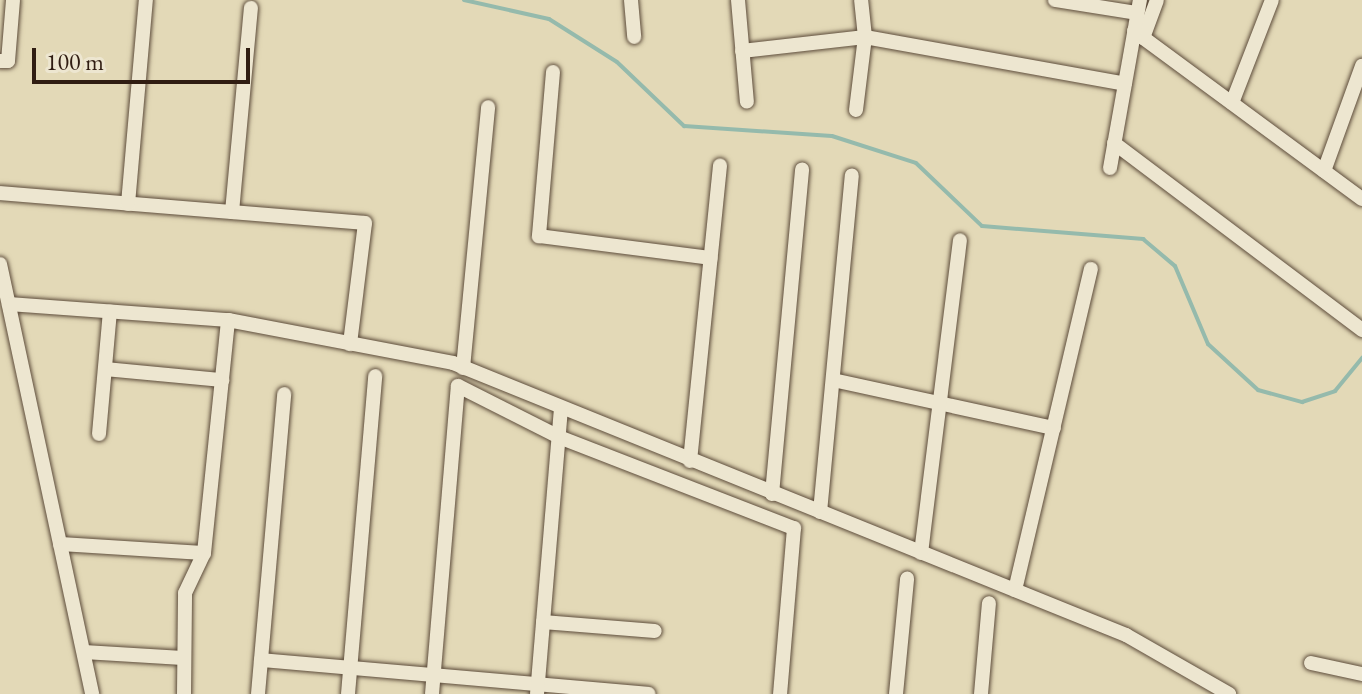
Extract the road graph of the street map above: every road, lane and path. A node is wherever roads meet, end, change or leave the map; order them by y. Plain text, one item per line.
1 (13, 0) edge
2 (146, 0) edge
3 (631, 0) edge
4 (738, 0) edge
5 (861, 0) edge
6 (1055, 0) edge
7 (1157, 0) edge
8 (1272, 0) edge
9 (1139, 7) edge
10 (251, 8) dead end
11 (1139, 34) junction
12 (634, 37) dead end
13 (865, 37) junction
14 (742, 51) junction
15 (0, 61) edge
16 (1362, 66) edge
17 (553, 72) dead end
18 (1125, 84) junction
19 (747, 102) dead end
20 (1232, 103) junction
21 (488, 107) dead end
22 (856, 110) dead end
23 (1114, 143) junction
24 (720, 166) dead end
25 (1110, 168) dead end
26 (802, 169) dead end
27 (1324, 171) junction
28 (852, 176) dead end
29 (0, 193) edge
30 (1362, 199) edge
31 (128, 204) junction
32 (232, 212) junction
33 (960, 240) dead end
34 (711, 258) junction
35 (0, 264) edge
36 (1091, 269) dead end
37 (9, 304) junction
38 (110, 311) junction
39 (228, 320) junction
40 (1362, 330) edge
41 (350, 344) junction
42 (463, 368) junction
43 (105, 369) junction
44 (375, 376) dead end
45 (222, 380) junction
46 (833, 380) junction
47 (284, 394) dead end
48 (940, 403) junction
49 (561, 409) junction
50 (1054, 428) junction
51 (99, 434) dead end
52 (559, 437) junction
53 (690, 461) junction
54 (772, 494) junction
55 (820, 512) junction
56 (60, 544) junction
57 (204, 553) junction
58 (921, 553) junction
59 (907, 579) dead end
60 (1015, 590) junction
61 (989, 603) dead end
62 (543, 622) junction
63 (655, 631) dead end
64 (84, 652) junction
65 (183, 658) junction
66 (261, 660) junction
67 (1311, 663) dead end
68 (350, 668) junction
69 (1362, 674) edge
70 (433, 675) junction
71 (537, 689) edge
72 (92, 694) edge
73 (184, 694) edge
74 (258, 694) edge
75 (348, 694) edge
76 (432, 694) edge
77 (649, 694) edge
78 (780, 694) edge
79 (896, 694) edge
80 (981, 694) edge
81 (1229, 694) edge

1 - 15 street
2 - 31 street
3 - 12 street
4 - 14 street
5 - 13 street
6 - 9 street
7 - 11 street
8 - 20 street
9 - 11 street
10 - 32 street
11 - 18 street
11 - 20 street
13 - 14 street
13 - 18 street
13 - 22 street
14 - 19 street
16 - 27 street
17 - 34 street
18 - 23 street
20 - 27 street
21 - 42 street
23 - 25 street
23 - 40 street
24 - 34 street
26 - 54 street
27 - 30 street
28 - 46 street
29 - 31 street
31 - 32 street
32 - 41 street
33 - 48 street
34 - 53 street
35 - 37 street
36 - 50 street
37 - 38 street
37 - 56 street
38 - 39 street
38 - 43 street
39 - 41 street
39 - 45 street
41 - 42 street
42 - 49 street
43 - 45 street
43 - 51 street
44 - 68 street
45 - 57 street
46 - 48 street
46 - 55 street
47 - 66 street
48 - 50 street
48 - 58 street
49 - 52 street
49 - 53 street
50 - 60 street
52 - 62 street
52 - 70 street
52 - 78 street
53 - 54 street
54 - 55 street
55 - 58 street
56 - 57 street
56 - 64 street
57 - 65 street
58 - 60 street
59 - 79 street
60 - 81 street
61 - 80 street
62 - 63 street
62 - 71 street
64 - 65 street
64 - 72 street
65 - 73 street
66 - 68 street
66 - 74 street
67 - 69 street
68 - 70 street
68 - 75 street
70 - 71 street
70 - 76 street
71 - 77 street

